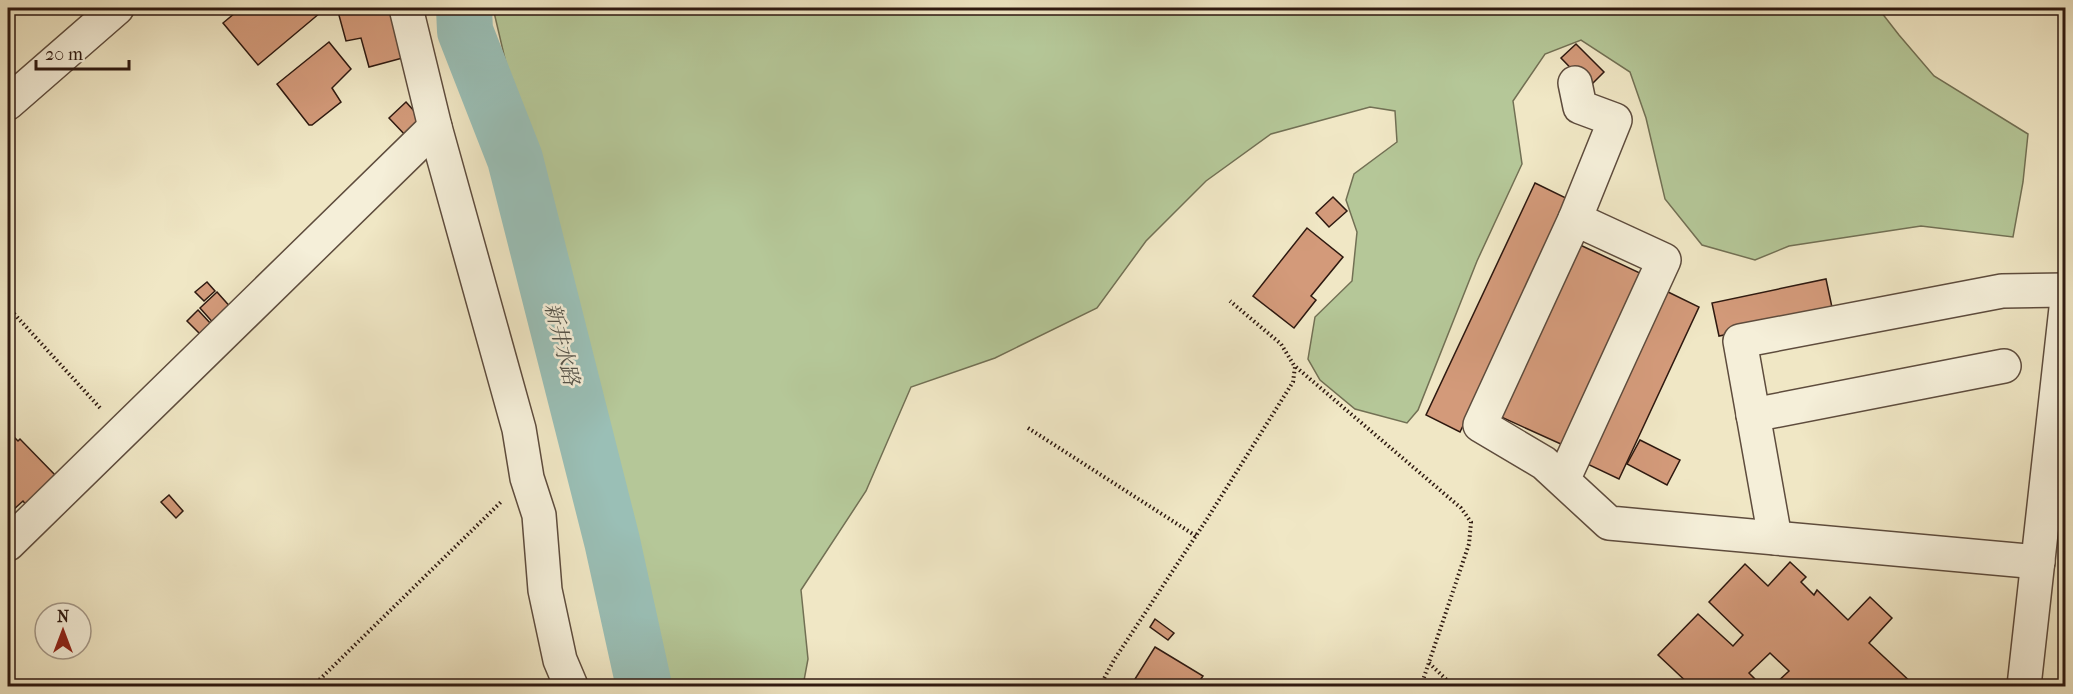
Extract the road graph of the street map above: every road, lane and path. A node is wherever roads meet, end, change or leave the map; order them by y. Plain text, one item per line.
1 (117, 8) edge
2 (406, 8) edge
3 (1575, 83) dead end
4 (8, 103) edge
5 (435, 127) junction
6 (1575, 219) junction
7 (2066, 290) edge
8 (1230, 301) dead end
9 (8, 307) edge
10 (2066, 308) edge
11 (2004, 366) dead end
12 (1295, 367) junction
13 (1753, 415) junction
14 (1028, 428) dead end
15 (122, 432) junction
16 (527, 478) junction
17 (1563, 480) junction
18 (1196, 536) junction
19 (1775, 538) junction
20 (8, 544) edge
21 (2038, 562) junction
22 (1429, 663) junction
23 (313, 687) edge
24 (571, 687) edge
25 (1100, 687) edge
26 (1421, 687) edge
27 (1453, 687) edge
28 (2024, 687) edge

1 - 4 street
2 - 5 street
3 - 6 street
5 - 15 street
5 - 16 street
6 - 17 street
6 - 17 street
7 - 13 street
8 - 12 path
9 - 15 path
10 - 21 street
11 - 13 street
12 - 18 path
12 - 22 path
13 - 19 street
14 - 18 path
15 - 20 street
16 - 23 path
16 - 24 street
17 - 19 street
18 - 25 path
19 - 21 street
21 - 28 street
22 - 26 path
22 - 27 path

